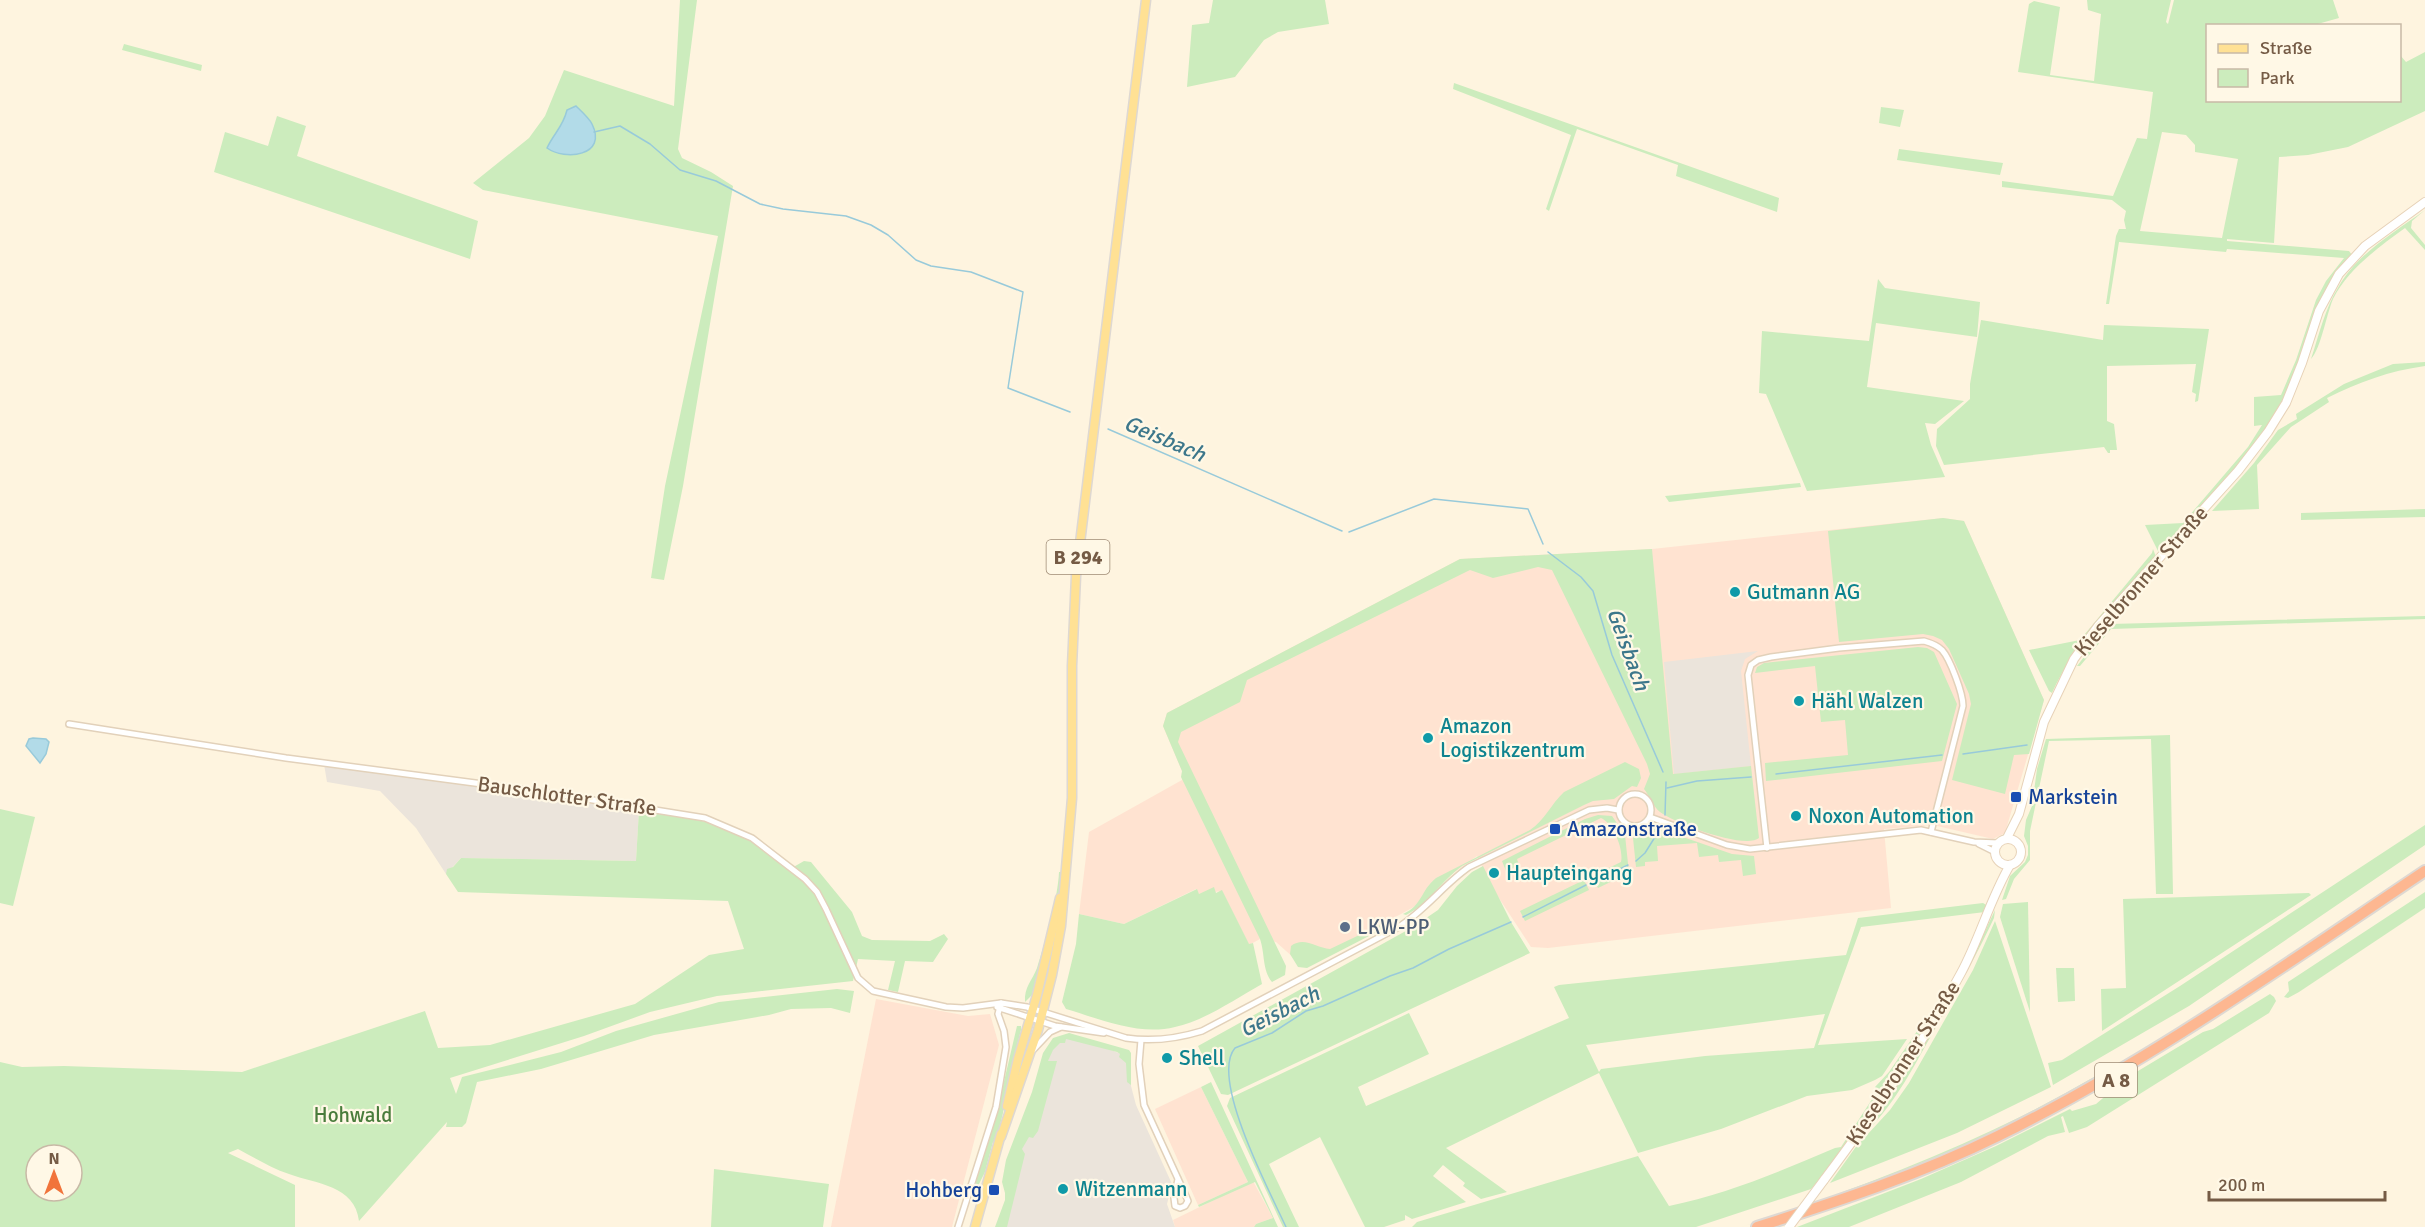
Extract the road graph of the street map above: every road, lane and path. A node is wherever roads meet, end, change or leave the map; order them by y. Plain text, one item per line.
1 (1146, 0) edge
2 (2425, 202) edge
3 (69, 724) dead end
4 (1618, 810) junction
5 (2019, 814) junction
6 (1650, 817) junction
7 (1931, 832) junction
8 (2007, 838) junction
9 (2016, 841) junction
10 (1974, 842) junction
11 (1998, 843) junction
12 (1767, 848) junction
13 (1995, 852) junction
14 (2001, 862) junction
15 (2010, 865) junction
16 (2425, 871) edge
17 (2425, 879) edge
18 (1064, 886) junction
19 (1998, 888) junction
20 (1000, 1006) junction
21 (1032, 1012) junction
22 (1041, 1015) junction
23 (1062, 1027) junction
24 (1110, 1033) junction
25 (1141, 1040) junction
26 (1030, 1053) junction
27 (1001, 1137) junction
28 (1178, 1179) junction
29 (958, 1227) edge
30 (975, 1227) edge
31 (1757, 1227) edge
32 (1780, 1227) edge
33 (1789, 1227) edge

1 - 18 main road, B 294
2 - 5 street, Kieselbronner Straße
3 - 20 street, Bauschlotter Straße
4 - 6 street
4 - 6 street
4 - 25 street
5 - 8 street, Kieselbronner Straße
5 - 9 street, Kieselbronner Straße
6 - 12 street
7 - 10 street
7 - 12 street
7 - 12 street
8 - 9 street
8 - 11 street
9 - 15 street
10 - 11 street
10 - 13 street
11 - 13 street
13 - 14 street
14 - 15 street
14 - 19 street, Kieselbronner Straße
15 - 19 street, Kieselbronner Straße
16 - 31 highway, A 8
17 - 32 highway, A 8
18 - 21 main road, B 294
18 - 22 main road, B 294
19 - 33 street, Kieselbronner Straße, bridge
20 - 21 street, Bauschlotter Straße
20 - 29 street
21 - 22 street, Bauschlotter Straße
21 - 27 main road, B 294
22 - 23 street
22 - 24 street
22 - 26 main road, B 294
23 - 24 street
23 - 26 street
24 - 25 street
25 - 28 street
26 - 27 main road, B 294
27 - 30 main road, B 294
28 - 28 street

